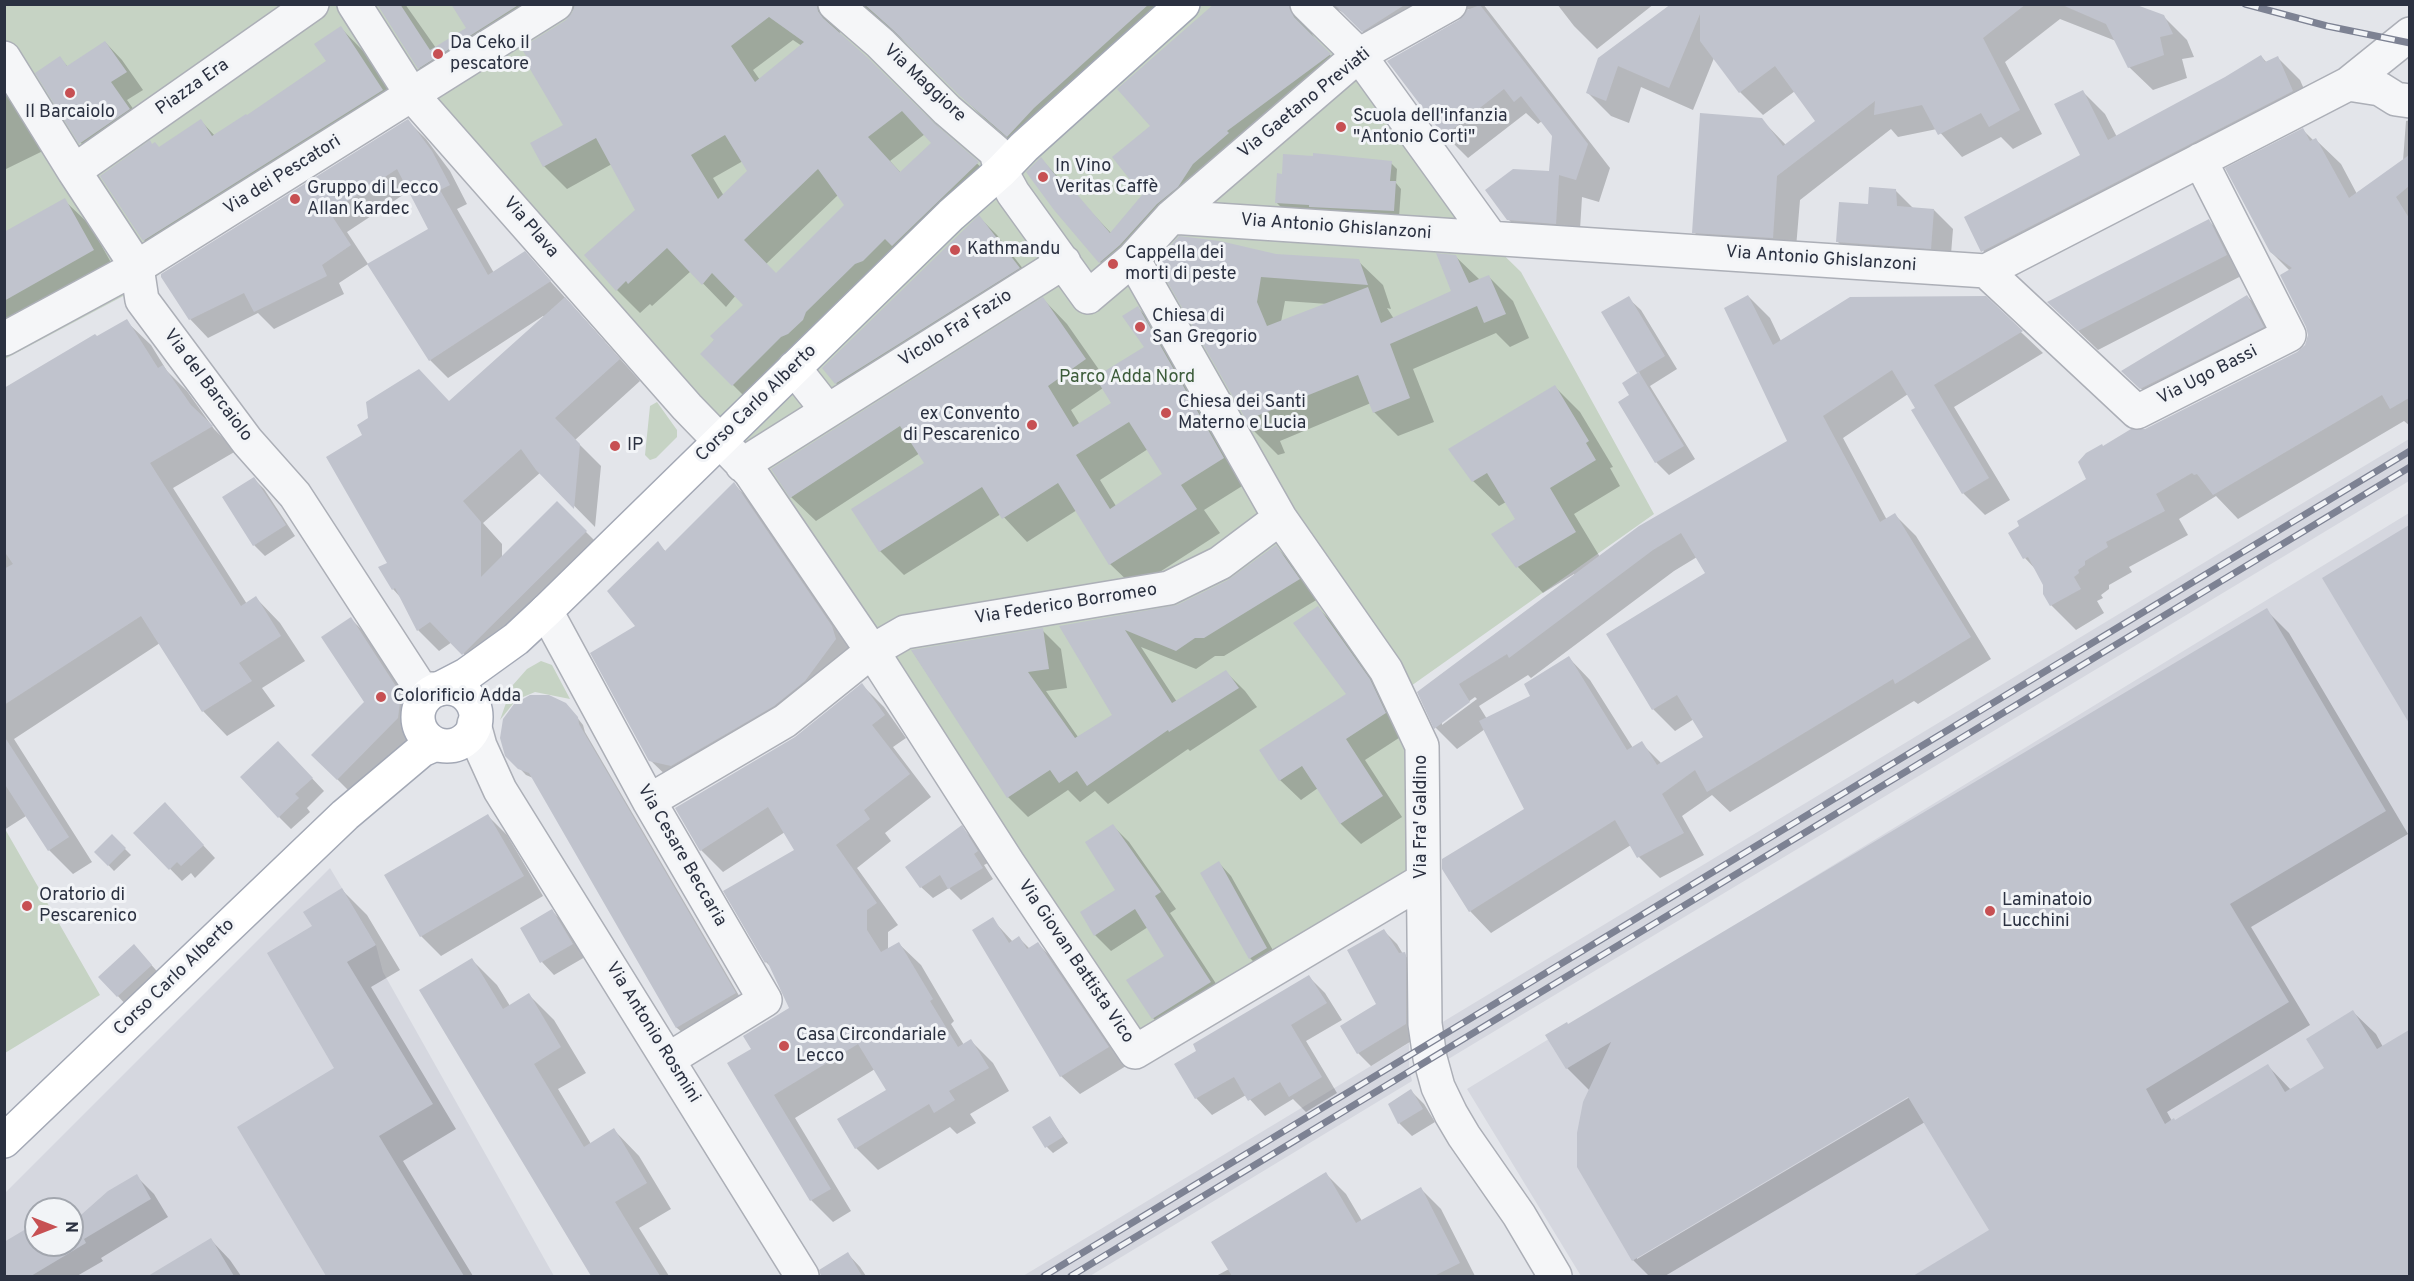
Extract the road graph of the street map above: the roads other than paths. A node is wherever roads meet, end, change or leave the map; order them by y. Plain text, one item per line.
1 (312, 4) edge
2 (354, 4) edge
3 (556, 4) edge
4 (835, 4) edge
5 (1183, 4) edge
6 (1307, 4) edge
7 (1450, 4) edge
8 (2409, 34) edge
9 (1359, 55) junction
10 (4, 58) edge
11 (2348, 84) junction
12 (412, 95) junction
13 (2409, 101) edge
14 (2200, 160) junction
15 (74, 171) junction
16 (1001, 171) junction
17 (1171, 217) junction
18 (1491, 238) junction
19 (1133, 259) junction
20 (1064, 262) junction
21 (137, 267) junction
22 (1986, 271) junction
23 (4, 339) edge
24 (794, 368) junction
25 (838, 403) junction
26 (718, 441) junction
27 (741, 465) junction
28 (1280, 518) junction
29 (546, 611) junction
30 (516, 639) junction
31 (872, 651) junction
32 (439, 688) junction
33 (418, 715) junction
34 (475, 718) junction
35 (442, 745) junction
36 (500, 790) junction
37 (649, 801) junction
38 (345, 815) junction
39 (1422, 881) junction
40 (669, 1059) junction
41 (4, 1141) edge
42 (802, 1276) edge
43 (1555, 1276) edge

1 - 15 street, Piazza Era
2 - 12 street, Via Plava
3 - 12 street, Via dei Pescatori
4 - 16 street, Via Maggiore
5 - 16 main road, Corso Carlo Alberto
6 - 9 street
7 - 9 street, Via Gaetano Previati
8 - 11 street
9 - 17 street, Via Gaetano Previati
9 - 18 street
10 - 15 street, Via del Barcaiolo
11 - 13 street
11 - 14 street
12 - 21 street, Via dei Pescatori
12 - 26 street, Via Plava
14 - 22 street
14 - 22 street, Via Ugo Bassi
15 - 21 street, Via del Barcaiolo
16 - 20 street, Via Maggiore
16 - 24 main road, Corso Carlo Alberto
17 - 18 street, Via Antonio Ghislanzoni
17 - 19 street, Via Gaetano Previati
18 - 22 street, Via Antonio Ghislanzoni
19 - 20 street, Via Gaetano Previati
19 - 28 street, Via Fra' Galdino
20 - 25 street, Vicolo Fra' Fazio
21 - 23 street, Via dei Pescatori
21 - 32 street, Via del Barcaiolo
24 - 25 street
24 - 26 main road, Corso Carlo Alberto
25 - 27 street, Vicolo Fra' Fazio
26 - 27 street
26 - 29 main road, Corso Carlo Alberto
27 - 31 street
28 - 31 street, Via Federico Borromeo
28 - 39 street, Via Fra' Galdino
29 - 30 main road, Corso Carlo Alberto
29 - 37 street, Via Cesare Beccaria
30 - 32 main road, Corso Carlo Alberto
30 - 34 main road, Corso Carlo Alberto
31 - 37 street, Via Federico Borromeo
31 - 39 street, Via Giovan Battista Vico
32 - 33 main road
32 - 34 main road
33 - 35 main road
33 - 38 main road, Corso Carlo Alberto
34 - 35 main road
34 - 36 street, Via Antonio Rosmini
35 - 36 street, Via Antonio Rosmini
35 - 38 main road, Corso Carlo Alberto
36 - 40 street, Via Antonio Rosmini
37 - 40 street, Via Cesare Beccaria
38 - 41 main road, Corso Carlo Alberto
39 - 43 street, Via Fra' Galdino
40 - 42 street, Via Antonio Rosmini

